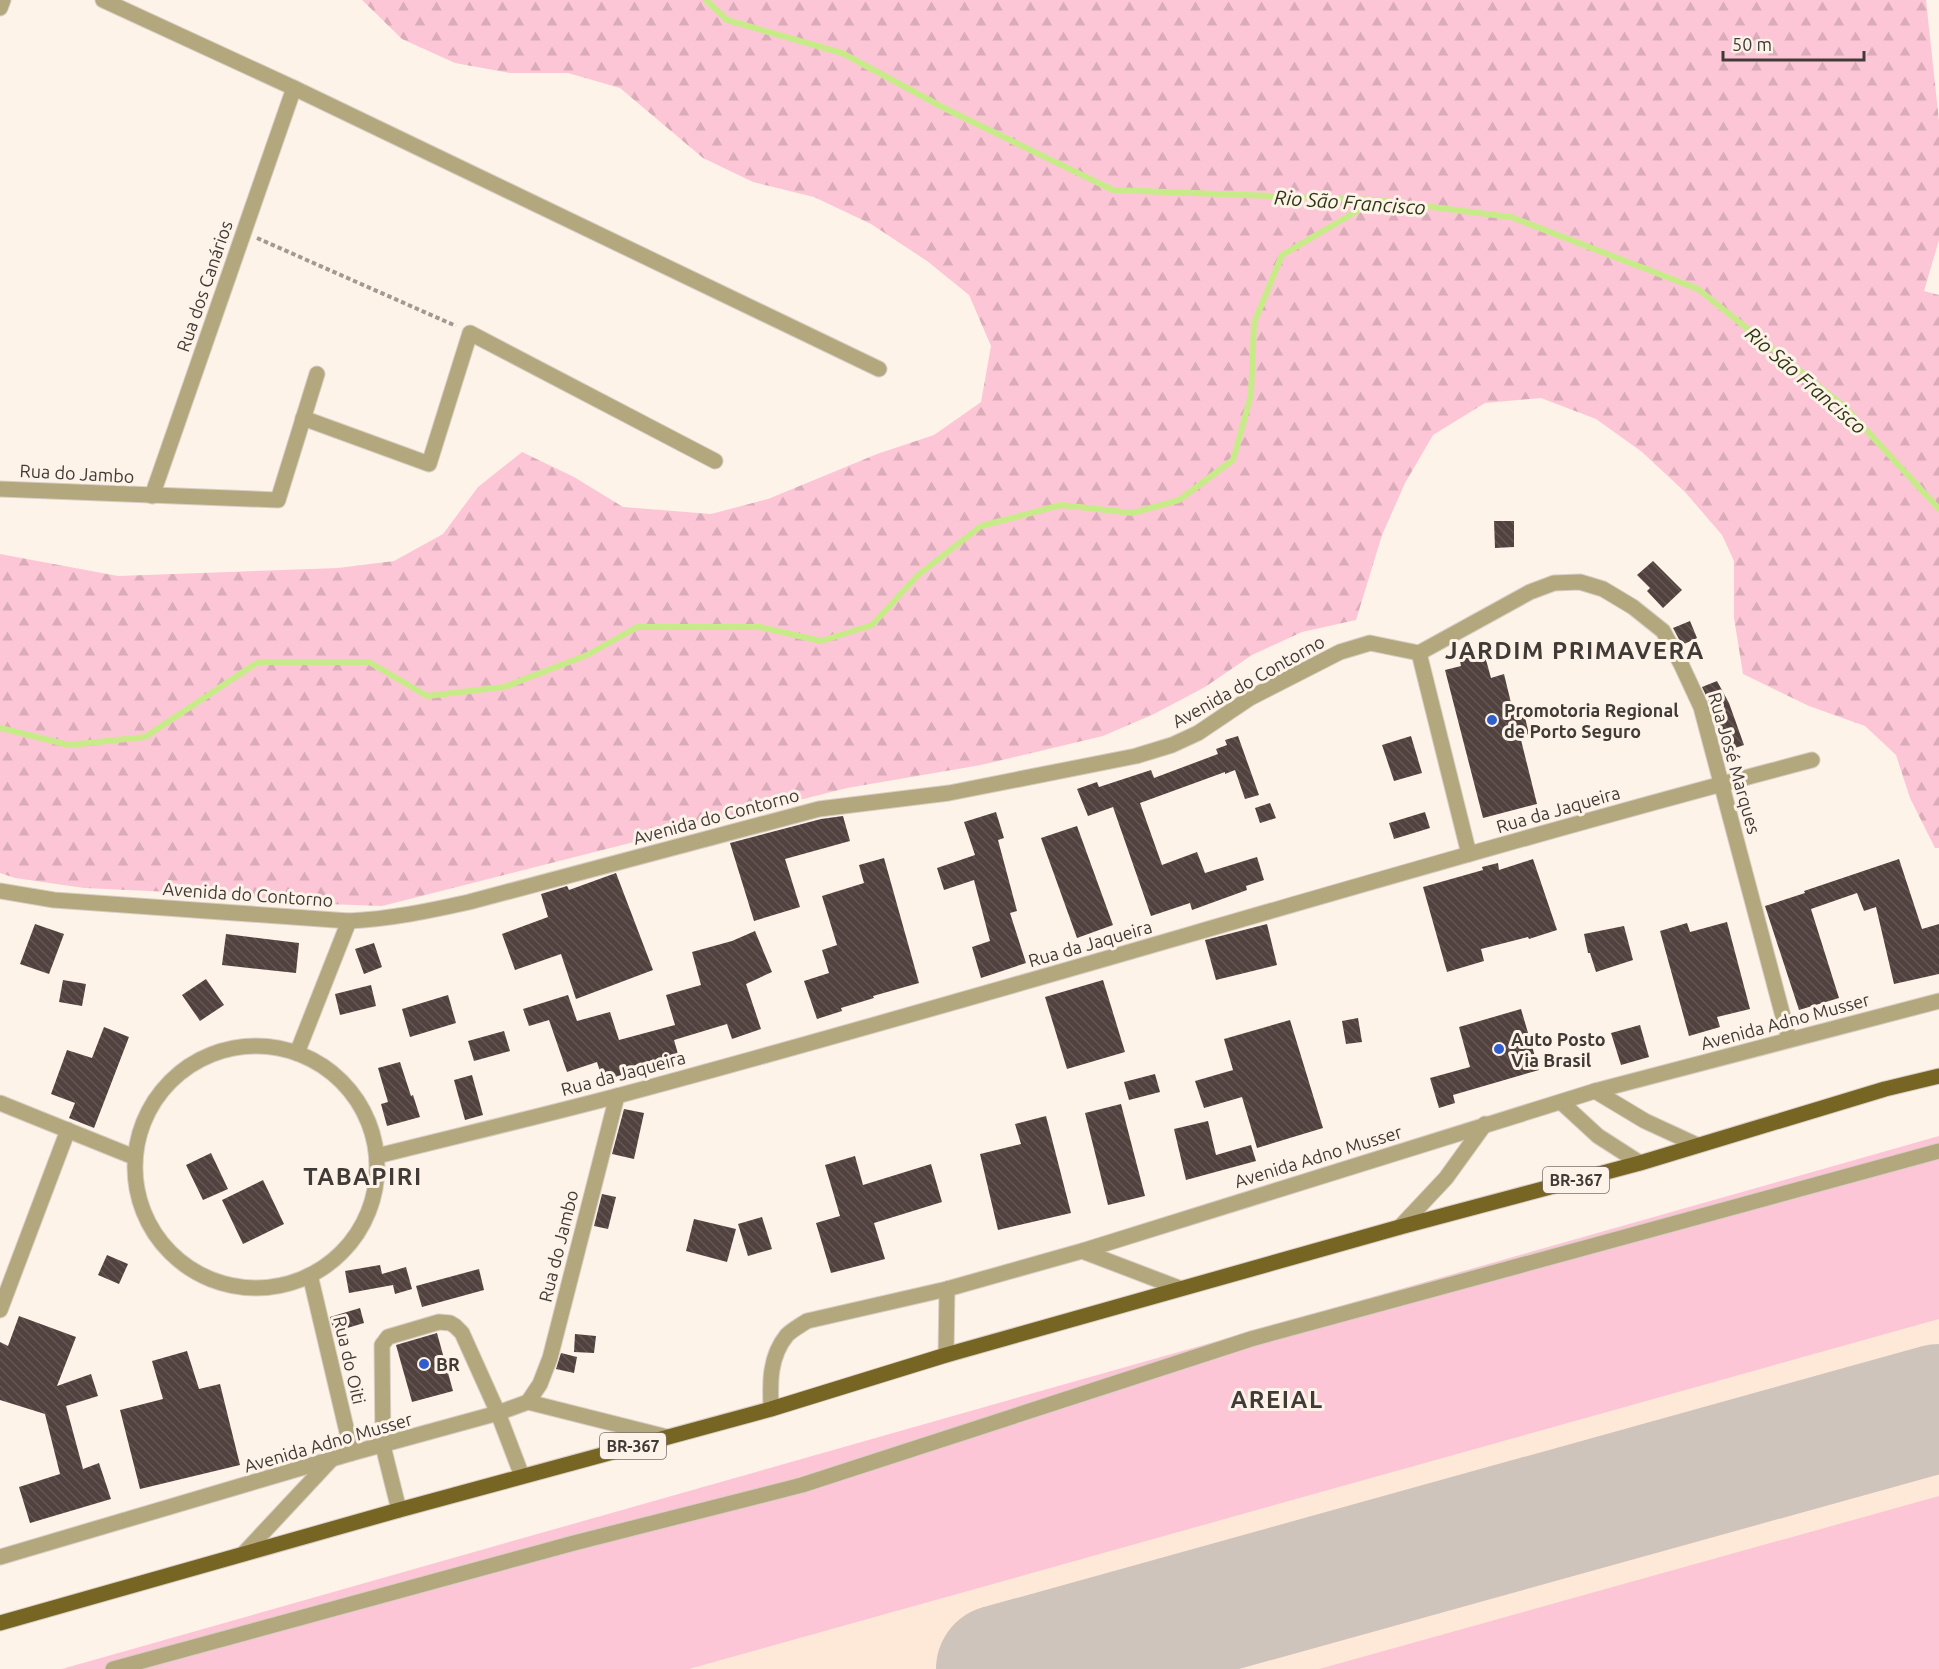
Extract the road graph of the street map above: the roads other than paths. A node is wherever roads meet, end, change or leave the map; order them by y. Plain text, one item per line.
1 (3, 0) edge
2 (103, 0) edge
3 (0, 8) edge
4 (294, 88) junction
5 (879, 369) dead end
6 (317, 374) dead end
7 (303, 418) junction
8 (715, 461) dead end
9 (0, 489) edge
10 (152, 496) junction
11 (1419, 653) junction
12 (1812, 759) dead end
13 (1721, 784) junction
14 (1469, 854) junction
15 (0, 891) edge
16 (349, 921) junction
17 (1939, 1001) edge
18 (1789, 1039) junction
19 (297, 1053) junction
20 (1939, 1076) edge
21 (1595, 1091) junction
22 (617, 1096) junction
23 (1562, 1102) junction
24 (0, 1103) edge
25 (1485, 1124) junction
26 (68, 1130) junction
27 (1697, 1145) junction
28 (1939, 1151) edge
29 (377, 1156) junction
30 (134, 1157) junction
31 (1640, 1163) junction
32 (1400, 1227) junction
33 (1082, 1251) junction
34 (310, 1275) junction
35 (1179, 1288) junction
36 (947, 1289) junction
37 (0, 1310) edge
38 (946, 1355) junction
39 (528, 1402) junction
40 (771, 1409) junction
41 (498, 1413) junction
42 (667, 1437) junction
43 (383, 1446) junction
44 (352, 1453) junction
45 (330, 1461) junction
46 (522, 1476) junction
47 (399, 1510) junction
48 (244, 1553) junction
49 (0, 1557) edge
50 (0, 1623) edge
51 (113, 1669) edge

1 - 3 street
2 - 4 street
4 - 5 street
4 - 10 street, Rua dos Canários
6 - 7 street
7 - 8 street
7 - 10 street, Rua do Jambo
9 - 10 street, Rua do Jambo
11 - 13 street, Rua José Marques
11 - 14 street
11 - 16 street, Avenida do Contorno
12 - 13 street, Rua da Jaqueira
13 - 14 street, Rua da Jaqueira
13 - 18 street, Rua José Marques
14 - 22 street, Rua da Jaqueira
15 - 16 street, Avenida do Contorno
16 - 19 street
17 - 18 street, Avenida Adno Musser
18 - 21 street, Avenida Adno Musser
19 - 29 street
19 - 30 street
20 - 27 main road, BR-367
21 - 23 street, Avenida Adno Musser
21 - 27 street
22 - 29 street, Rua da Jaqueira
22 - 39 street, Rua do Jambo
23 - 25 street, Avenida Adno Musser
23 - 31 street
24 - 26 street
25 - 32 street
25 - 33 street, Avenida Adno Musser
26 - 30 street
26 - 37 street
27 - 31 main road, BR-367
28 - 51 street
29 - 34 street
30 - 34 street
31 - 32 main road, BR-367
32 - 35 main road, BR-367
33 - 35 street
33 - 36 street, Avenida Adno Musser
34 - 44 street, Rua do Oiti
35 - 38 main road, BR-367
36 - 38 street
36 - 40 street, Avenida Adno Musser
38 - 40 main road, BR-367
39 - 41 street, Avenida Adno Musser
39 - 42 street
40 - 42 main road, BR-367
41 - 43 street, Avenida Adno Musser
41 - 43 street
41 - 46 street
42 - 46 main road, BR-367
43 - 44 street, Avenida Adno Musser
43 - 47 street
44 - 45 street, Avenida Adno Musser
45 - 48 street
45 - 49 street, Avenida Adno Musser
46 - 47 main road, BR-367
47 - 48 main road, BR-367
48 - 50 main road, BR-367

